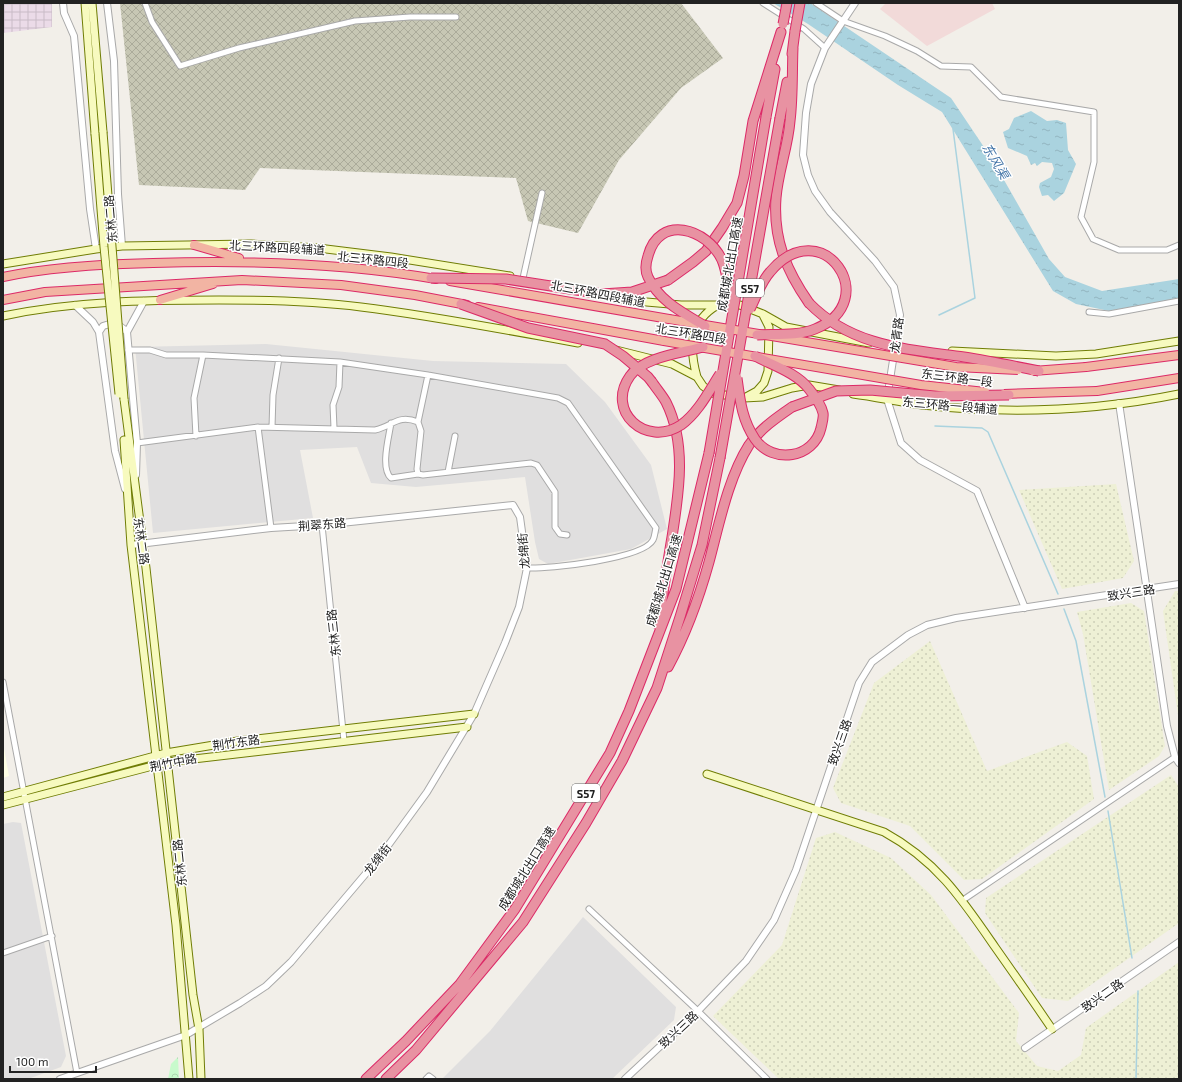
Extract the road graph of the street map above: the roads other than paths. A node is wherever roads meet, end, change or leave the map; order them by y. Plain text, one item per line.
1 (63, 3) edge
2 (85, 3) edge
3 (92, 3) edge
4 (107, 3) edge
5 (145, 3) edge
6 (762, 3) edge
7 (787, 3) edge
8 (800, 3) edge
9 (816, 3) edge
10 (855, 3) edge
11 (456, 17) dead end
12 (843, 21) junction
13 (782, 28) junction
14 (793, 48) junction
15 (825, 48) junction
16 (99, 133) junction
17 (542, 193) dead end
18 (194, 245) junction
19 (1179, 245) edge
20 (122, 246) junction
21 (96, 249) junction
22 (3, 264) edge
23 (275, 264) junction
24 (3, 276) edge
25 (431, 278) junction
26 (523, 278) junction
27 (226, 280) junction
28 (3, 300) edge
29 (160, 300) junction
30 (144, 301) junction
31 (1179, 301) edge
32 (461, 304) junction
33 (720, 304) junction
34 (75, 305) junction
35 (1089, 312) dead end
36 (763, 314) junction
37 (3, 316) edge
38 (732, 317) junction
39 (744, 319) junction
40 (705, 326) junction
41 (737, 331) joint
42 (99, 332) junction
43 (127, 332) junction
44 (757, 335) junction
45 (1179, 341) edge
46 (703, 348) junction
47 (895, 348) junction
48 (128, 350) junction
49 (733, 352) joint
50 (202, 354) junction
51 (1177, 355) edge
52 (755, 356) junction
53 (279, 358) junction
54 (340, 362) junction
55 (736, 368) junction
56 (723, 370) junction
57 (1039, 371) junction
58 (428, 375) junction
59 (697, 377) junction
60 (1179, 378) edge
61 (1179, 394) edge
62 (1009, 395) junction
63 (744, 398) junction
64 (887, 399) junction
65 (122, 400) junction
66 (1119, 403) junction
67 (418, 422) junction
68 (391, 423) junction
69 (258, 427) junction
70 (272, 427) junction
71 (334, 428) junction
72 (196, 436) junction
73 (455, 436) dead end
74 (137, 443) junction
75 (448, 472) junction
76 (418, 474) junction
77 (136, 492) junction
78 (127, 496) junction
79 (513, 505) joint
80 (322, 524) junction
81 (271, 528) junction
82 (567, 534) dead end
83 (142, 544) junction
84 (131, 545) junction
85 (526, 568) junction
86 (1179, 584) edge
87 (1148, 590) junction
88 (1025, 608) junction
89 (655, 645) junction
90 (3, 682) edge
91 (657, 688) junction
92 (474, 714) junction
93 (467, 727) junction
94 (342, 730) junction
95 (344, 740) junction
96 (166, 753) junction
97 (156, 755) junction
98 (1175, 757) junction
99 (168, 762) junction
100 (1179, 763) edge
101 (157, 764) junction
102 (707, 774) dead end
103 (24, 795) junction
104 (3, 797) edge
105 (3, 804) edge
106 (816, 809) junction
107 (963, 900) junction
108 (589, 909) dead end
109 (52, 936) junction
110 (1179, 942) edge
111 (3, 954) edge
112 (698, 1011) junction
113 (199, 1028) junction
114 (1052, 1029) junction
115 (186, 1035) junction
116 (1026, 1048) dead end
117 (77, 1073) junction
118 (60, 1079) edge
119 (189, 1079) edge
120 (200, 1079) edge
121 (366, 1079) edge
122 (386, 1079) edge
123 (625, 1079) edge
124 (767, 1079) edge

1 - 21 street
2 - 16 main road, 东林二路
3 - 16 main road, 东林二路
4 - 20 street
5 - 11 street
6 - 15 street
7 - 13 highway, 成都城北出口高速 / S57, bridge
8 - 14 highway, 成都城北出口高速 / S57, bridge
9 - 12 street
10 - 12 street, 龙青路
12 - 15 street, 龙青路
12 - 19 street
13 - 25 highway, bridge
13 - 38 highway, 成都城北出口高速 / S57, bridge
14 - 39 highway, 成都城北出口高速 / S57, bridge
14 - 57 highway, bridge
15 - 47 street, 龙青路
16 - 65 main road, 东林二路, bridge
17 - 26 street
18 - 20 main road, 北三环路四段辅道
18 - 23 highway
18 - 26 main road, 北三环路四段辅道
20 - 21 main road, 北三环路四段辅道
21 - 22 main road, 北三环路四段辅道
23 - 24 highway, 北三环路四段
23 - 25 highway, 北三环路四段
25 - 40 highway, 北三环路四段, bridge
26 - 33 main road, 北三环路四段辅道
27 - 28 highway, 北三环路四段
27 - 29 highway
27 - 32 highway, 北三环路四段
29 - 30 main road
29 - 59 main road
30 - 34 main road
30 - 43 street
31 - 35 street
32 - 46 highway, 北三环路四段, bridge
32 - 89 highway, bridge
33 - 36 main road, 北三环路四段辅道
33 - 59 main road
34 - 37 main road
34 - 42 street
36 - 47 main road
36 - 63 main road
38 - 40 highway, bridge
38 - 56 highway, 成都城北出口高速 / S57, bridge
39 - 44 highway, bridge
39 - 55 highway, 成都城北出口高速 / S57, bridge
40 - 41 highway, 北三环路四段, bridge
41 - 44 highway, 东三环路一段, bridge
42 - 43 street
42 - 78 street
43 - 48 street
44 - 57 highway, 东三环路一段, bridge
45 - 47 main road
46 - 49 highway, 北三环路四段, bridge
46 - 56 highway, bridge
47 - 64 street, 龙青路
48 - 50 street
48 - 74 street
49 - 52 highway, 东三环路一段, bridge
50 - 53 street
50 - 72 street
51 - 57 highway, 东三环路一段, bridge
52 - 55 highway, bridge
52 - 62 highway, 东三环路一段, bridge
53 - 54 street
53 - 70 street
54 - 58 street
54 - 71 street
55 - 91 highway, 成都城北出口高速 / S57, bridge
56 - 89 highway, 成都城北出口高速 / S57, bridge
58 - 67 street
58 - 85 street
59 - 63 main road, 东三环路一段辅道
60 - 62 highway, 东三环路一段, bridge
61 - 66 main road, 东三环路一段辅道
62 - 91 highway, bridge
63 - 64 main road, 东三环路一段辅道
64 - 66 main road, 东三环路一段辅道
64 - 88 street, 龙青路
65 - 77 main road, 东林二路
65 - 78 main road, 东林二路
66 - 87 street
67 - 68 street
67 - 76 street
68 - 71 street
68 - 76 street
69 - 70 street
69 - 72 street
69 - 81 street
70 - 71 street
72 - 74 street
73 - 75 street
74 - 77 street
75 - 76 street
75 - 82 street
77 - 83 main road, 东林二路
78 - 84 main road, 东林二路
79 - 80 street, 荆翠东路
79 - 85 street, 龙绵街
80 - 81 street, 荆翠东路
80 - 94 street, 东林三路
81 - 83 street, 荆翠东路
83 - 84 street, 荆翠东路
83 - 96 main road, 东林二路
84 - 97 main road, 东林二路
85 - 92 street, 龙绵街
86 - 87 street, 致兴三路
87 - 88 street, 致兴三路
87 - 98 street
88 - 106 street, 致兴三路
89 - 121 highway, 成都城北出口高速 / S57
90 - 103 street
91 - 122 highway, 成都城北出口高速 / S57
92 - 93 street, 龙绵街
92 - 94 main road, 荆竹东路
93 - 95 main road, 荆竹中路
93 - 113 street, 龙绵街
94 - 95 street, 东林三路
94 - 96 main road, 荆竹东路
95 - 99 main road, 荆竹中路
96 - 97 main road, 荆竹东路
96 - 99 main road, 东林二路
97 - 101 main road, 东林二路
97 - 103 main road, 荆竹东路
98 - 100 street
98 - 107 street
99 - 101 main road, 荆竹中路
99 - 113 main road, 东林二路
101 - 103 main road, 荆竹中路
101 - 115 main road, 东林二路
102 - 106 main road
103 - 104 main road, 荆竹东路
103 - 105 main road, 荆竹中路
103 - 109 street
106 - 107 main road
106 - 112 street, 致兴三路
107 - 114 main road
108 - 112 street
109 - 111 street
109 - 117 street
110 - 114 street, 致兴二路
112 - 123 street, 致兴三路
112 - 124 street
113 - 115 street, 龙绵街
113 - 120 main road, 东林二路
114 - 116 street, 致兴二路
115 - 117 street, 龙绵街
115 - 119 main road, 东林二路
117 - 118 street, 龙绵街

